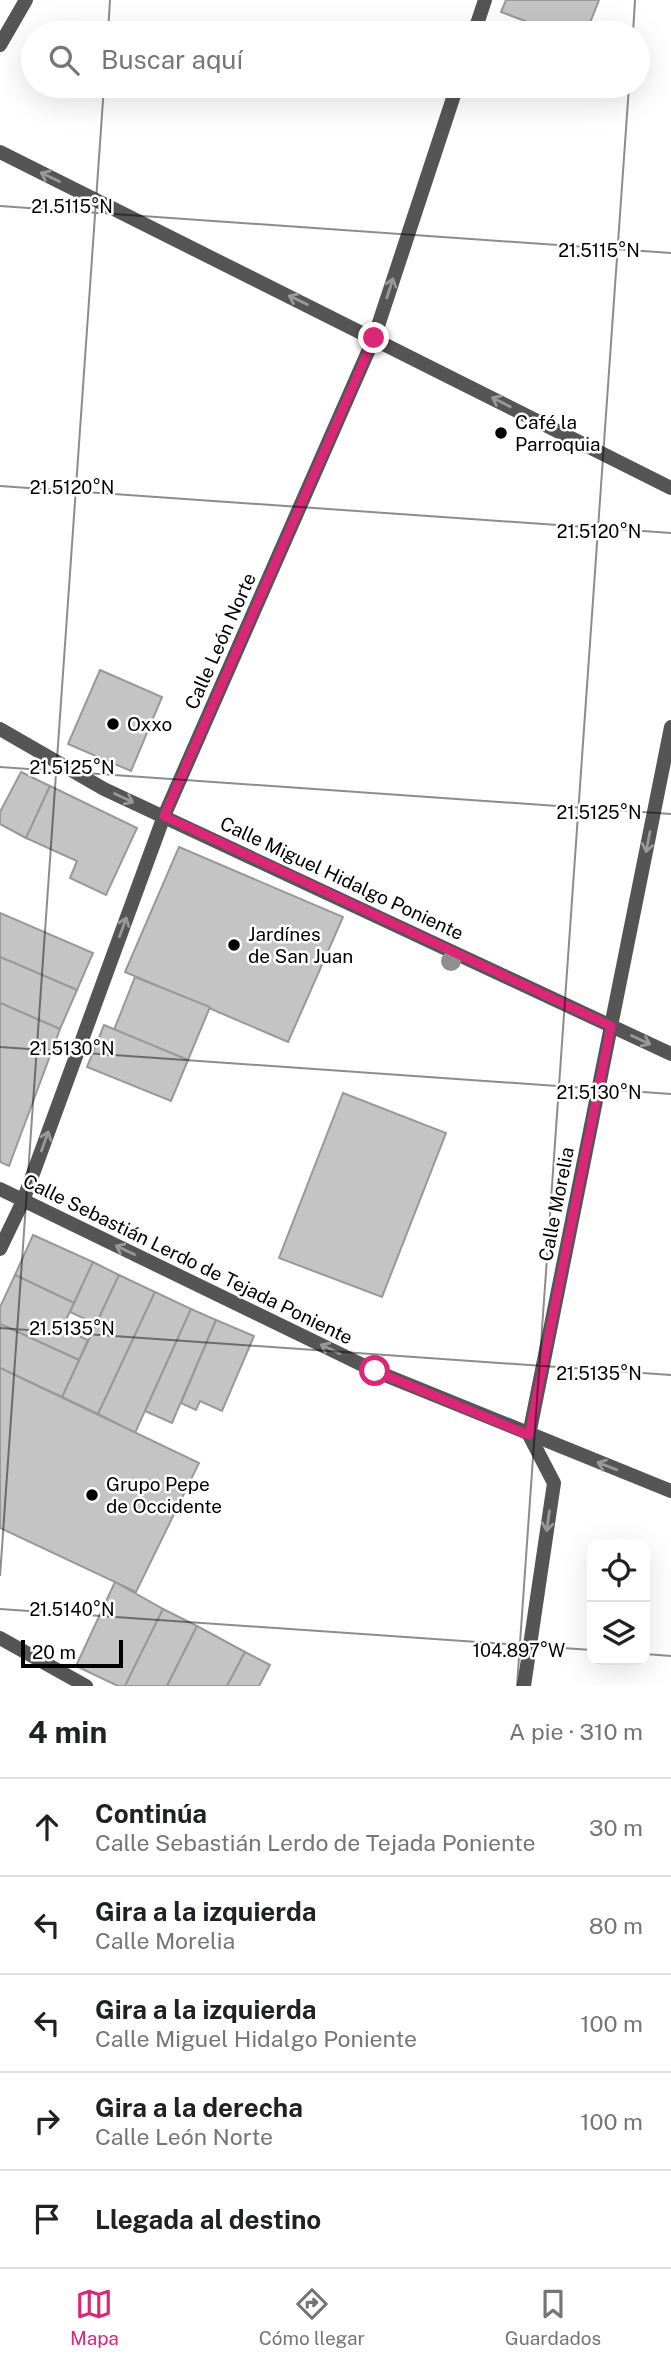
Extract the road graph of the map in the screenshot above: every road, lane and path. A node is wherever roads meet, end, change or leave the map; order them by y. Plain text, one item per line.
1 (26, 0) edge
2 (485, 0) edge
3 (478, 21) edge
4 (0, 45) edge
5 (453, 98) edge
6 (0, 152) edge
7 (374, 338) junction
8 (671, 488) edge
9 (671, 727) edge
10 (0, 729) edge
11 (164, 816) junction
12 (611, 1026) junction
13 (671, 1054) edge
14 (0, 1189) edge
15 (23, 1200) junction
16 (0, 1249) edge
17 (529, 1435) junction
18 (671, 1491) edge
19 (0, 1638) edge
20 (86, 1686) edge
21 (524, 1686) edge

1 - 4 street
2 - 3 street
7 -> 5 street, Calle León Norte
7 -> 6 street
8 -> 7 street
7 - 11 street, Calle León Norte
9 -> 12 street, Calle Morelia
10 -> 11 street, Calle Miguel Hidalgo Poniente
11 - 12 street, Calle Miguel Hidalgo Poniente
15 -> 11 street, Calle León Norte
12 -> 13 street, Calle Miguel Hidalgo Poniente
12 - 17 street, Calle Morelia
14 - 15 street, Calle Sebastián Lerdo de Tejada Poniente
15 - 16 street, Calle León Norte
17 -> 15 street, Calle Sebastián Lerdo de Tejada Poniente
18 -> 17 street, Calle Sebastián Lerdo de Tejada Poniente
17 -> 21 street
19 - 20 street

